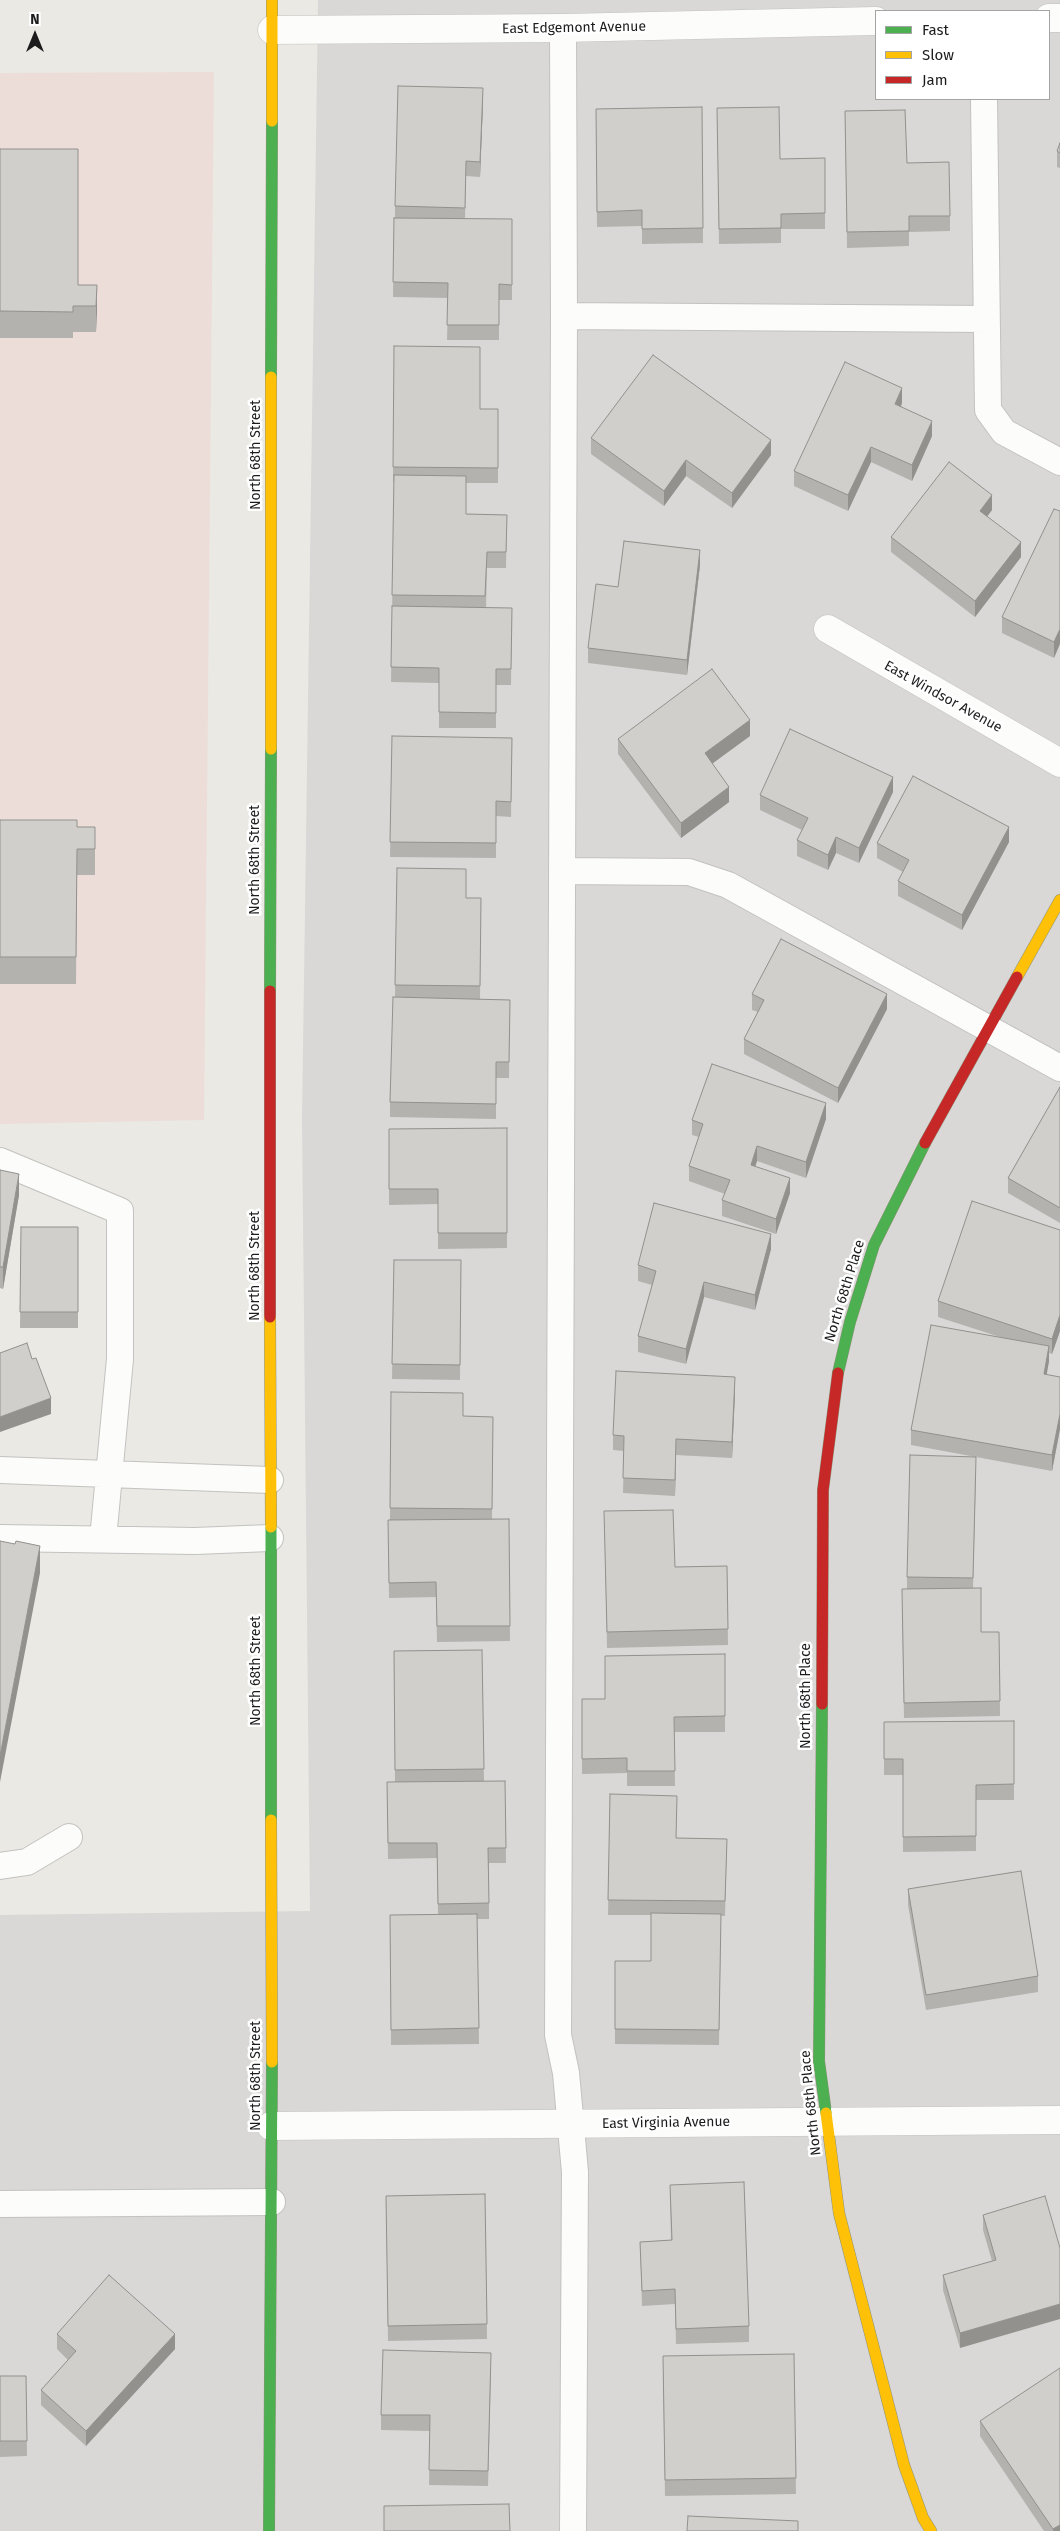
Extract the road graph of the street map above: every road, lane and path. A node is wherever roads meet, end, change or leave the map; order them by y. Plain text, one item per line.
1 (272, 0) edge
2 (875, 21) edge
3 (562, 28) junction
4 (272, 30) junction
5 (984, 100) edge
6 (564, 316) junction
7 (986, 318) junction
8 (1060, 462) edge
9 (828, 629) dead end
10 (1060, 763) edge
11 (562, 871) junction
12 (1060, 900) edge
13 (988, 1029) junction
14 (1060, 1068) edge
15 (0, 1161) edge
16 (0, 1470) edge
17 (109, 1473) junction
18 (270, 1480) junction
19 (0, 1538) edge
20 (270, 1538) junction
21 (103, 1539) junction
22 (69, 1837) dead end
23 (0, 1866) edge
24 (826, 2120) junction
25 (1060, 2120) edge
26 (570, 2125) junction
27 (271, 2126) junction
28 (272, 2202) junction
29 (0, 2204) edge
30 (269, 2531) edge
31 (573, 2531) edge
32 (931, 2531) edge

1 - 4 street, North 68th Street
2 - 3 street, East Edgemont Avenue
3 - 4 street, East Edgemont Avenue
3 - 6 lane
4 - 18 street, North 68th Street
5 - 7 lane
6 - 7 lane
6 - 11 lane
7 - 8 lane
9 - 10 street, East Windsor Avenue
11 - 13 lane
11 - 26 lane
12 - 13 street, North 68th Place
13 - 14 lane
13 - 24 street, North 68th Place
15 - 17 lane
16 - 17 lane
17 - 18 lane
17 - 21 lane
18 - 20 street, North 68th Street
19 - 21 lane
20 - 21 lane
20 - 27 street, North 68th Street
22 - 23 lane
24 - 25 street, East Virginia Avenue
24 - 26 street, East Virginia Avenue
24 - 32 street, North 68th Place
26 - 27 street, East Virginia Avenue
26 - 31 lane
27 - 28 street, North 68th Street
28 - 29 lane
28 - 30 street, North 68th Street

